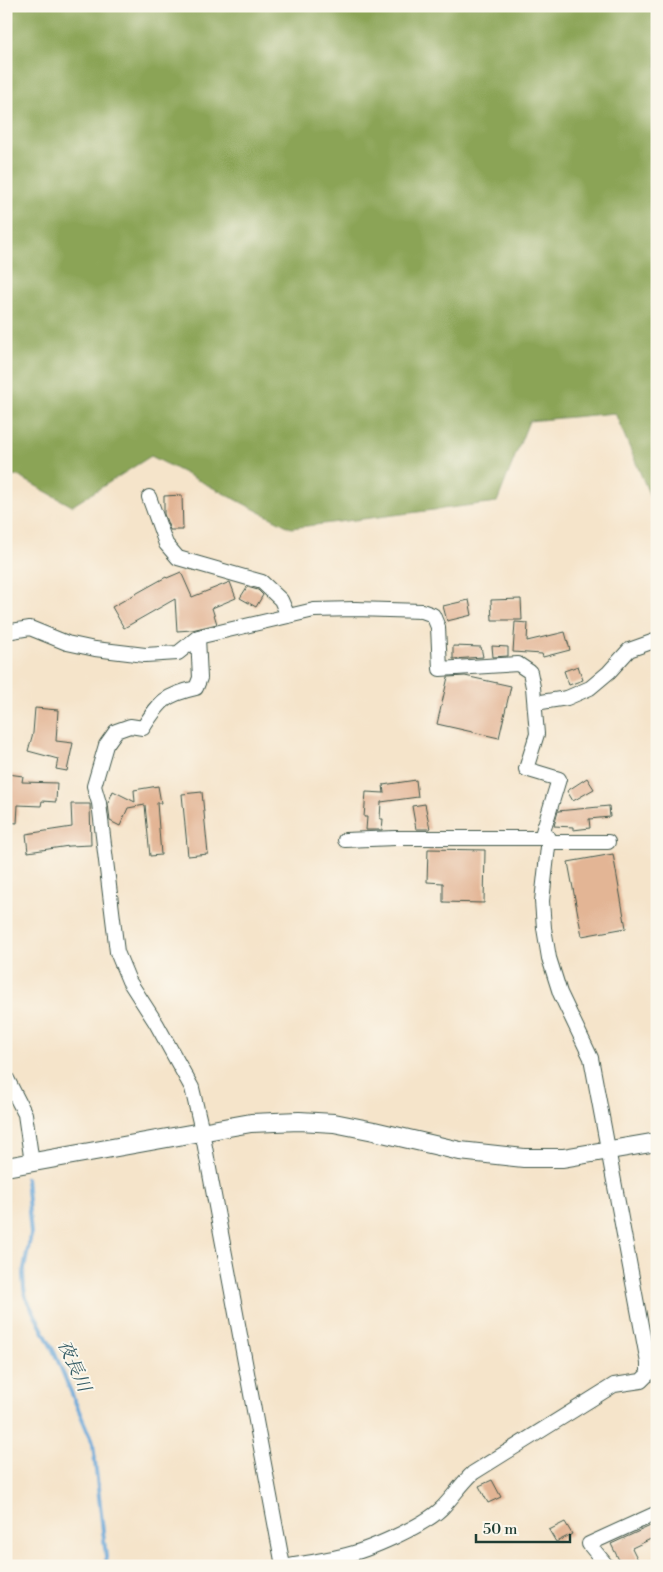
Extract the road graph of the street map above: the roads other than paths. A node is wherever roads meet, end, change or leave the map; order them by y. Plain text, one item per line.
1 (149, 497) dead end
2 (288, 616) junction
3 (6, 632) edge
4 (198, 637) junction
5 (657, 640) edge
6 (535, 702) junction
7 (345, 840) dead end
8 (549, 840) junction
9 (608, 842) dead end
10 (6, 1076) edge
11 (202, 1131) junction
12 (657, 1142) edge
13 (608, 1151) junction
14 (32, 1163) junction
15 (6, 1167) edge
16 (652, 1363) edge
17 (657, 1513) edge
18 (346, 1561) edge
19 (283, 1566) edge
20 (289, 1566) edge
21 (607, 1566) edge

1 - 2 street
2 - 4 street
2 - 6 street
3 - 4 street
4 - 11 street
5 - 6 street
6 - 8 street
7 - 8 street
8 - 9 street
8 - 13 street
10 - 14 street
11 - 13 street
11 - 14 street
11 - 19 street
12 - 13 street
13 - 16 street
14 - 15 street
16 - 18 street
17 - 21 street
18 - 20 street

